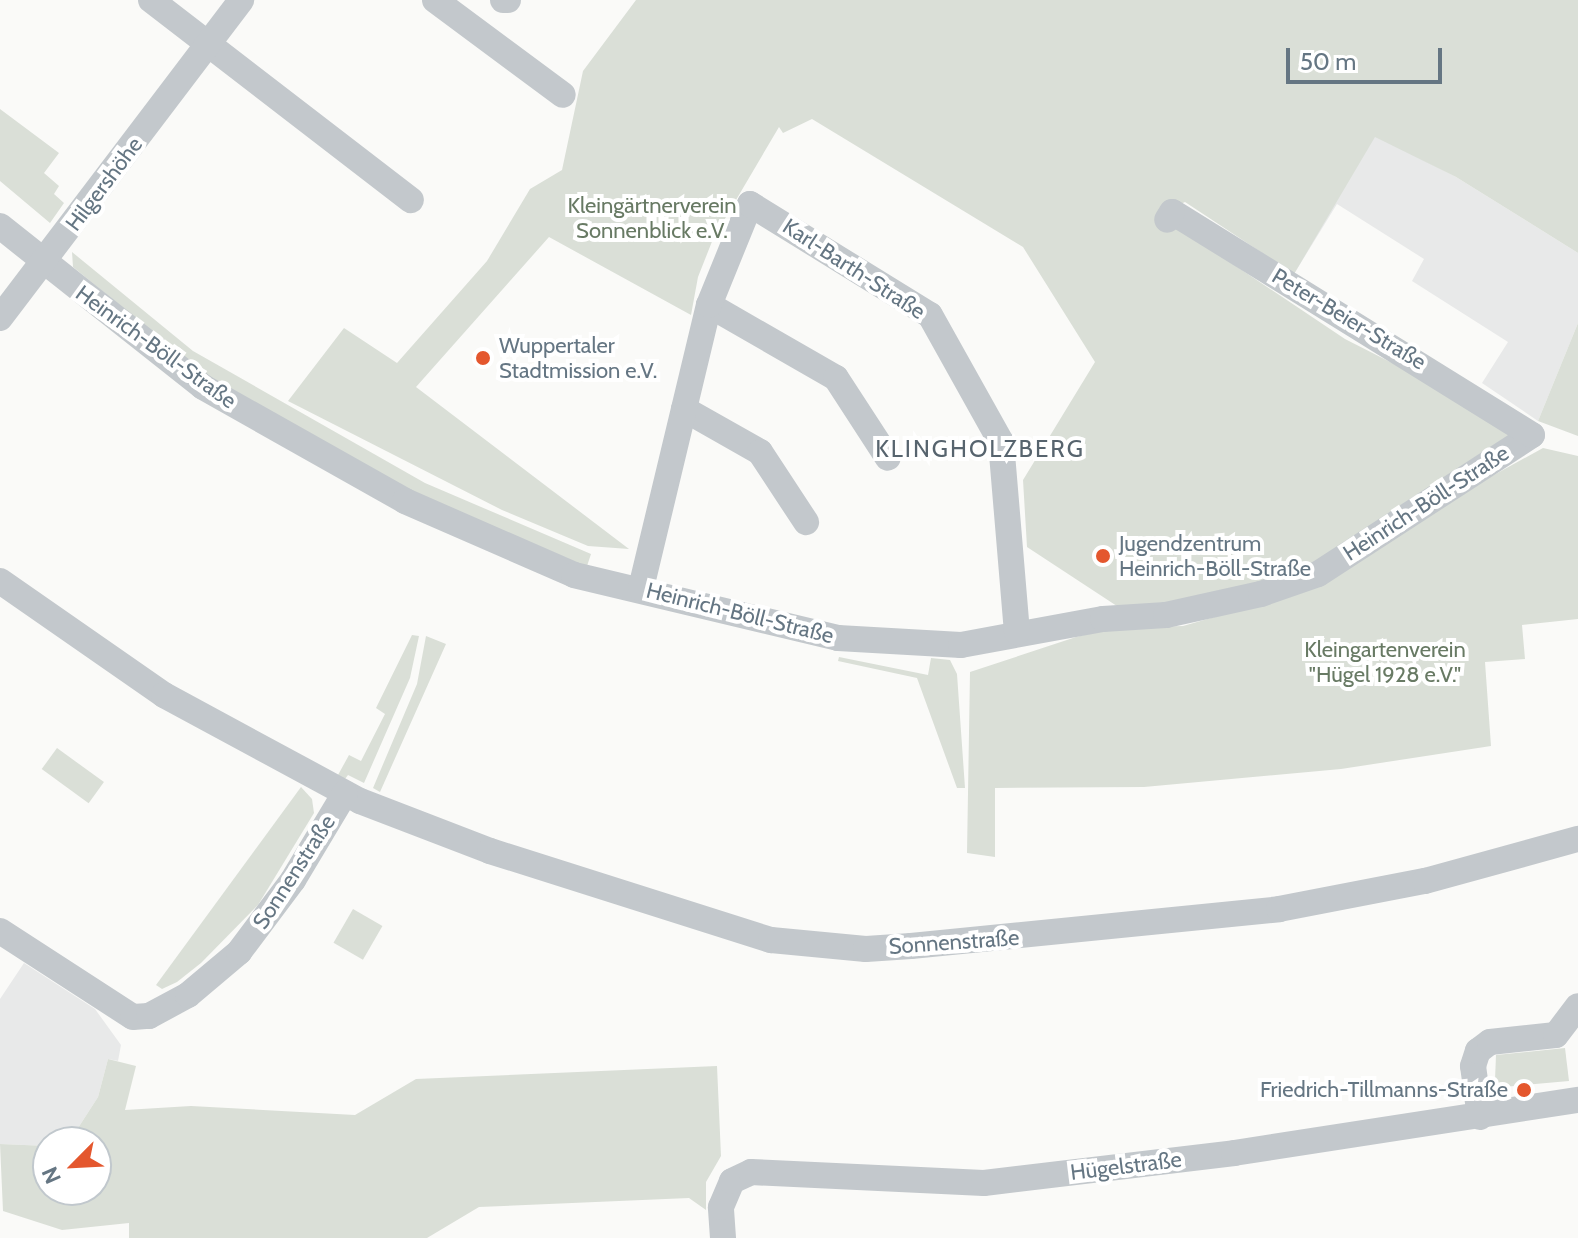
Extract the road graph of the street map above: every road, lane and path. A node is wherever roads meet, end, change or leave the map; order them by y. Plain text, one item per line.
1 (151, 0) edge
2 (241, 0) edge
3 (435, 0) edge
4 (205, 47) junction
5 (563, 95) dead end
6 (411, 200) dead end
7 (1167, 220) dead end
8 (0, 226) edge
9 (45, 264) junction
10 (709, 305) junction
11 (0, 318) edge
12 (684, 409) junction
13 (1532, 435) joint
14 (888, 458) dead end
15 (790, 512) dead end
16 (0, 581) edge
17 (641, 588) junction
18 (1017, 632) junction
19 (345, 793) junction
20 (1578, 839) edge
21 (0, 931) edge
22 (1578, 1006) edge
23 (1578, 1100) edge
24 (1480, 1117) junction
25 (723, 1238) edge

1 - 4 street
2 - 4 street, Hilgershöhe
3 - 5 street
4 - 6 street
4 - 9 street, Hilgershöhe
7 - 13 street, Peter-Beier-Straße
8 - 9 street, Heinrich-Böll-Straße
9 - 11 street, Hilgershöhe
9 - 17 street, Heinrich-Böll-Straße
10 - 12 street, Karl-Barth-Straße
10 - 14 street
10 - 18 street, Karl-Barth-Straße
12 - 15 street
12 - 17 street, Karl-Barth-Straße
13 - 18 street, Heinrich-Böll-Straße
16 - 19 street, Sonnenstraße
17 - 18 street, Heinrich-Böll-Straße
19 - 20 street, Sonnenstraße
19 - 21 street, Sonnenstraße
22 - 24 street
23 - 24 street, Hügelstraße
24 - 25 street, Hügelstraße

